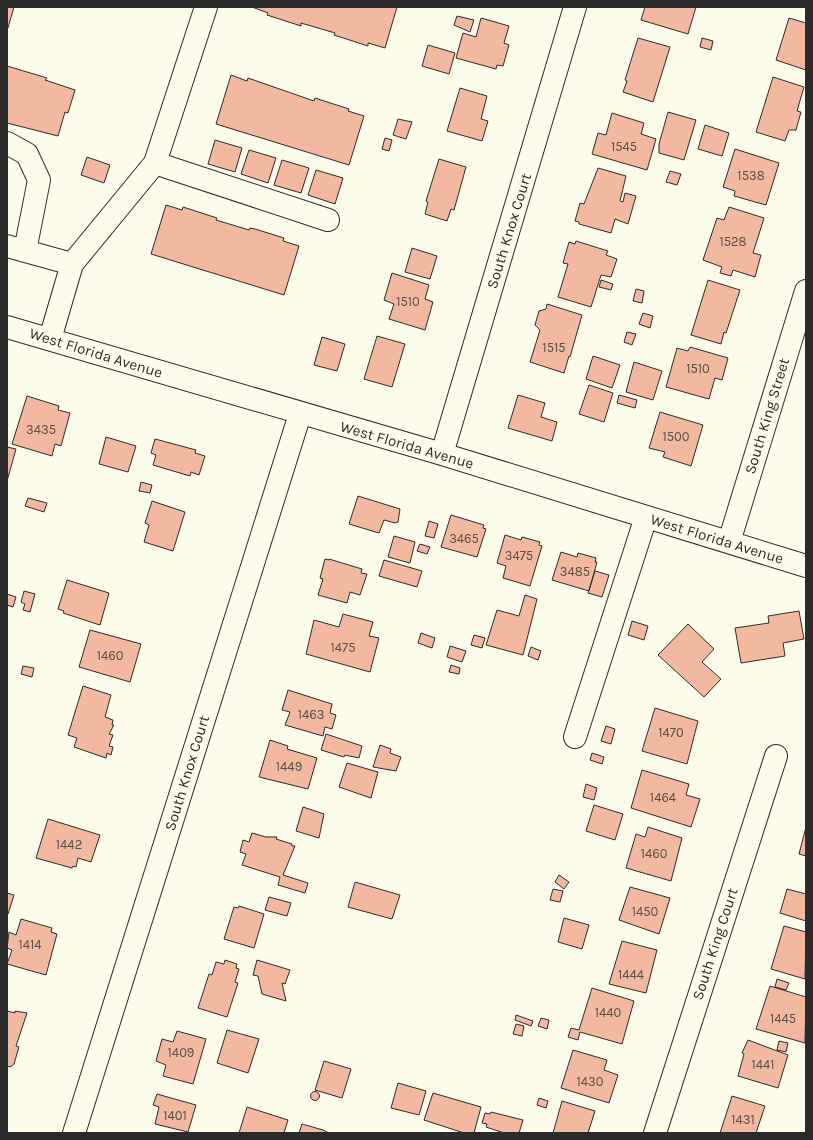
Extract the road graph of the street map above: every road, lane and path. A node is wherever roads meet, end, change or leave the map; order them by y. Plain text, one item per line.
1 (206, 7) edge
2 (575, 7) edge
3 (7, 143) edge
4 (155, 163) junction
5 (328, 220) dead end
6 (16, 248) edge
7 (72, 264) junction
8 (806, 290) edge
9 (7, 327) edge
10 (50, 339) junction
11 (300, 414) junction
12 (442, 454) junction
13 (646, 516) junction
14 (728, 542) junction
15 (806, 566) edge
16 (575, 737) dead end
17 (776, 756) dead end
18 (74, 1133) edge
19 (655, 1133) edge

1 - 4 street
2 - 12 street, South Knox Court
3 - 6 street
4 - 5 street
4 - 7 street
6 - 7 street
7 - 10 street
8 - 14 street, South King Street
9 - 10 street, West Florida Avenue
10 - 11 street, West Florida Avenue
11 - 12 street, West Florida Avenue
11 - 18 street, South Knox Court
12 - 13 street, West Florida Avenue
13 - 14 street, West Florida Avenue
13 - 16 street
14 - 15 street, West Florida Avenue
17 - 19 street, South King Court

